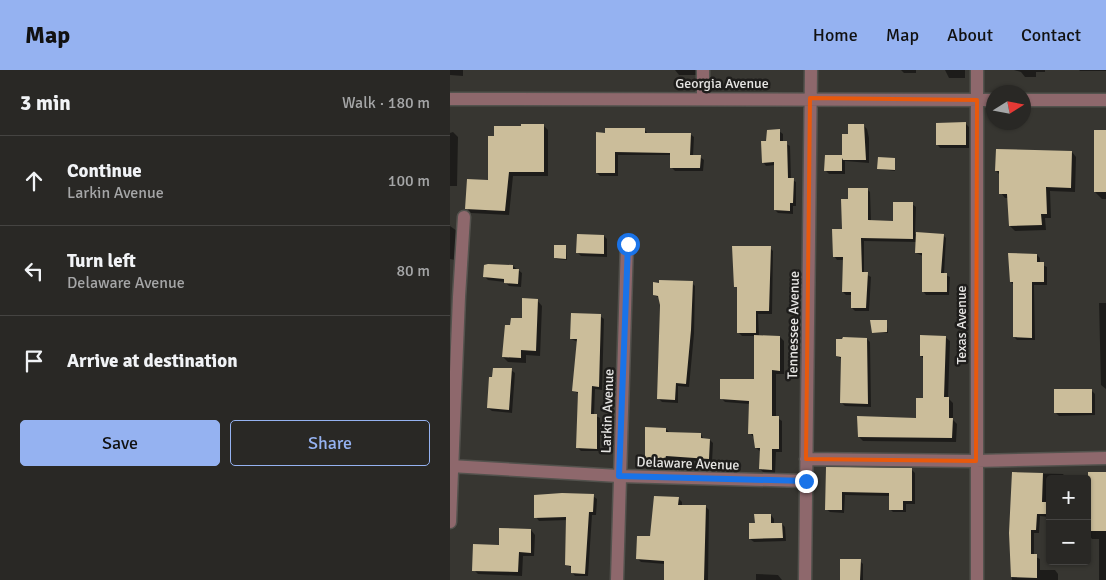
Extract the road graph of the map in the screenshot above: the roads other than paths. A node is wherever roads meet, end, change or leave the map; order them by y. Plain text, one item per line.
1 (703, 70) edge
2 (811, 70) edge
3 (977, 70) edge
4 (703, 98) junction
5 (810, 98) junction
6 (450, 99) edge
7 (977, 100) junction
8 (986, 100) edge
9 (1031, 100) edge
10 (1106, 100) edge
11 (464, 217) dead end
12 (628, 244) dead end
13 (454, 297) edge
14 (1106, 458) edge
15 (806, 459) junction
16 (976, 461) junction
17 (451, 466) edge
18 (619, 476) junction
19 (806, 481) junction
20 (450, 522) edge
21 (617, 580) edge
22 (806, 580) edge
23 (976, 580) edge

1 - 4 street
2 - 5 street, Tennessee Avenue
3 - 7 street, Texas Avenue
4 - 5 street, Georgia Avenue
4 - 6 street, Georgia Avenue
5 - 7 street, Georgia Avenue
5 - 15 street, Tennessee Avenue
7 - 8 street, Georgia Avenue
7 - 16 street, Texas Avenue
9 - 10 street
11 - 13 street
12 - 18 street, Larkin Avenue
13 - 17 street
14 - 16 street
15 - 16 street
15 - 19 street, Tennessee Avenue
16 - 23 street, Texas Avenue
17 - 18 street, Delaware Avenue
17 - 20 street
18 - 19 street, Delaware Avenue
18 - 21 street, Larkin Avenue
19 - 22 street, Tennessee Avenue

